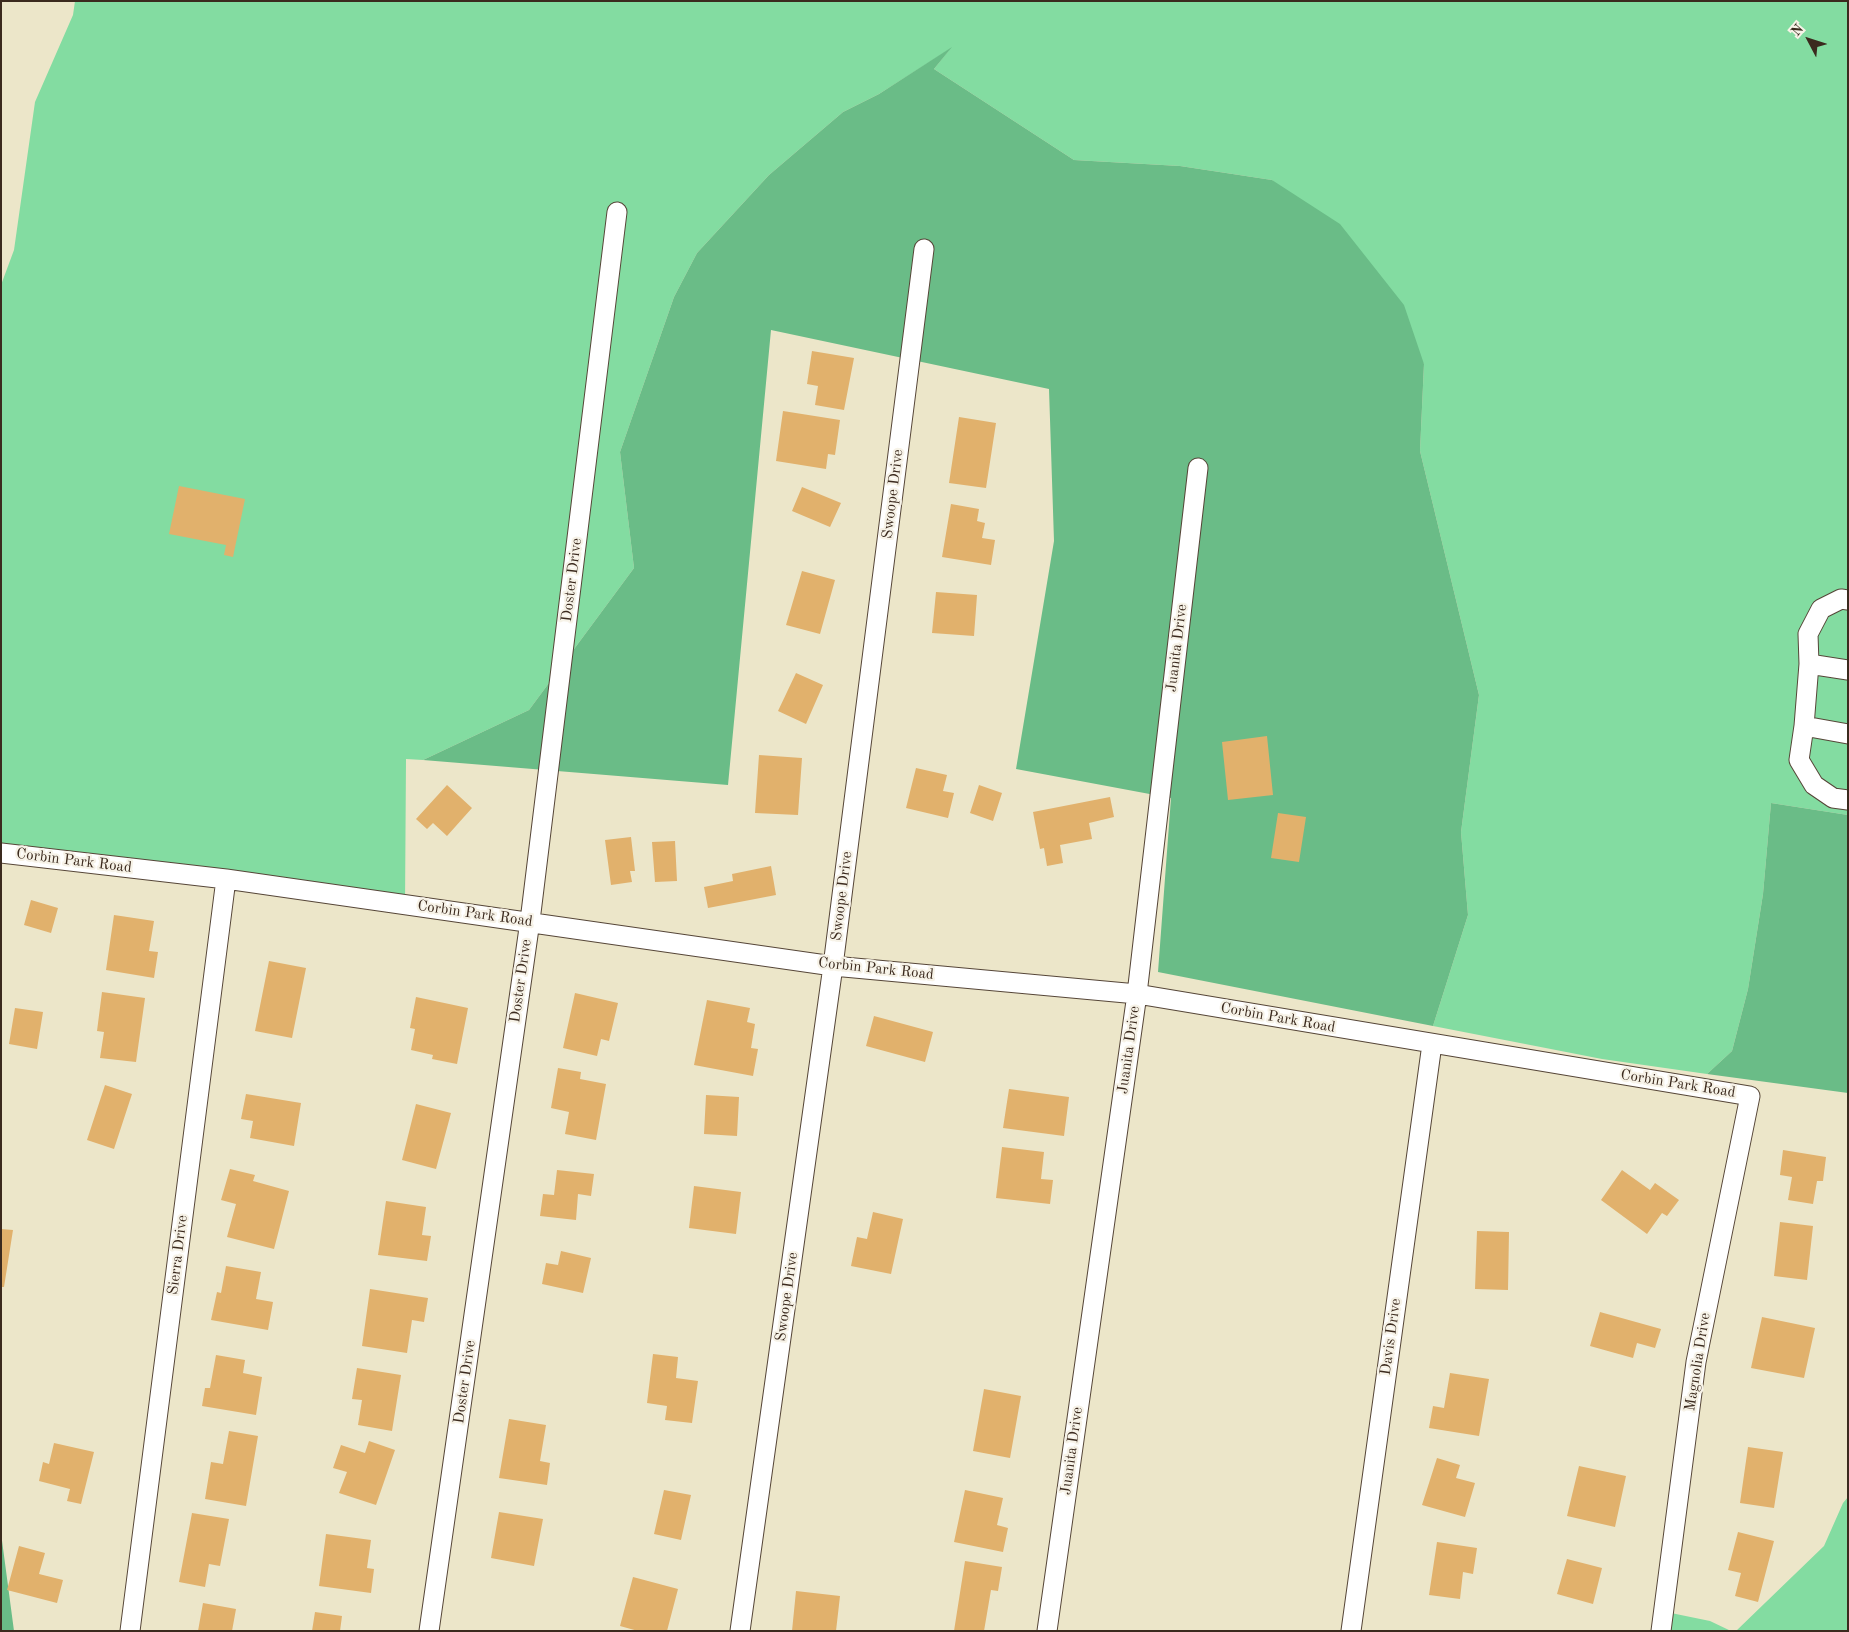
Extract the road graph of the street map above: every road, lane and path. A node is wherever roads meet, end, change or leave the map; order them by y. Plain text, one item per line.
1 (617, 212) dead end
2 (924, 249) dead end
3 (1198, 468) dead end
4 (1848, 600) edge
5 (1809, 664) junction
6 (1848, 670) edge
7 (1804, 726) junction
8 (1848, 734) edge
9 (1848, 800) edge
10 (1, 853) edge
11 (226, 879) junction
12 (530, 922) junction
13 (833, 966) junction
14 (1137, 994) junction
15 (1432, 1044) junction
16 (1750, 1096) joint
17 (130, 1631) edge
18 (430, 1631) edge
19 (740, 1631) edge
20 (1047, 1631) edge
21 (1351, 1631) edge
22 (1661, 1631) edge

1 - 12 street, Doster Drive
2 - 13 street, Swoope Drive
3 - 14 street, Juanita Drive
4 - 5 street
5 - 6 street
5 - 7 street
7 - 8 street
7 - 9 street
10 - 11 street, Corbin Park Road
11 - 12 street, Corbin Park Road
11 - 17 street, Sierra Drive
12 - 13 street, Corbin Park Road
12 - 18 street, Doster Drive
13 - 14 street, Corbin Park Road
13 - 19 street, Swoope Drive
14 - 15 street, Corbin Park Road
14 - 20 street, Juanita Drive
15 - 16 street, Corbin Park Road
15 - 21 street, Davis Drive
16 - 22 street, Magnolia Drive

